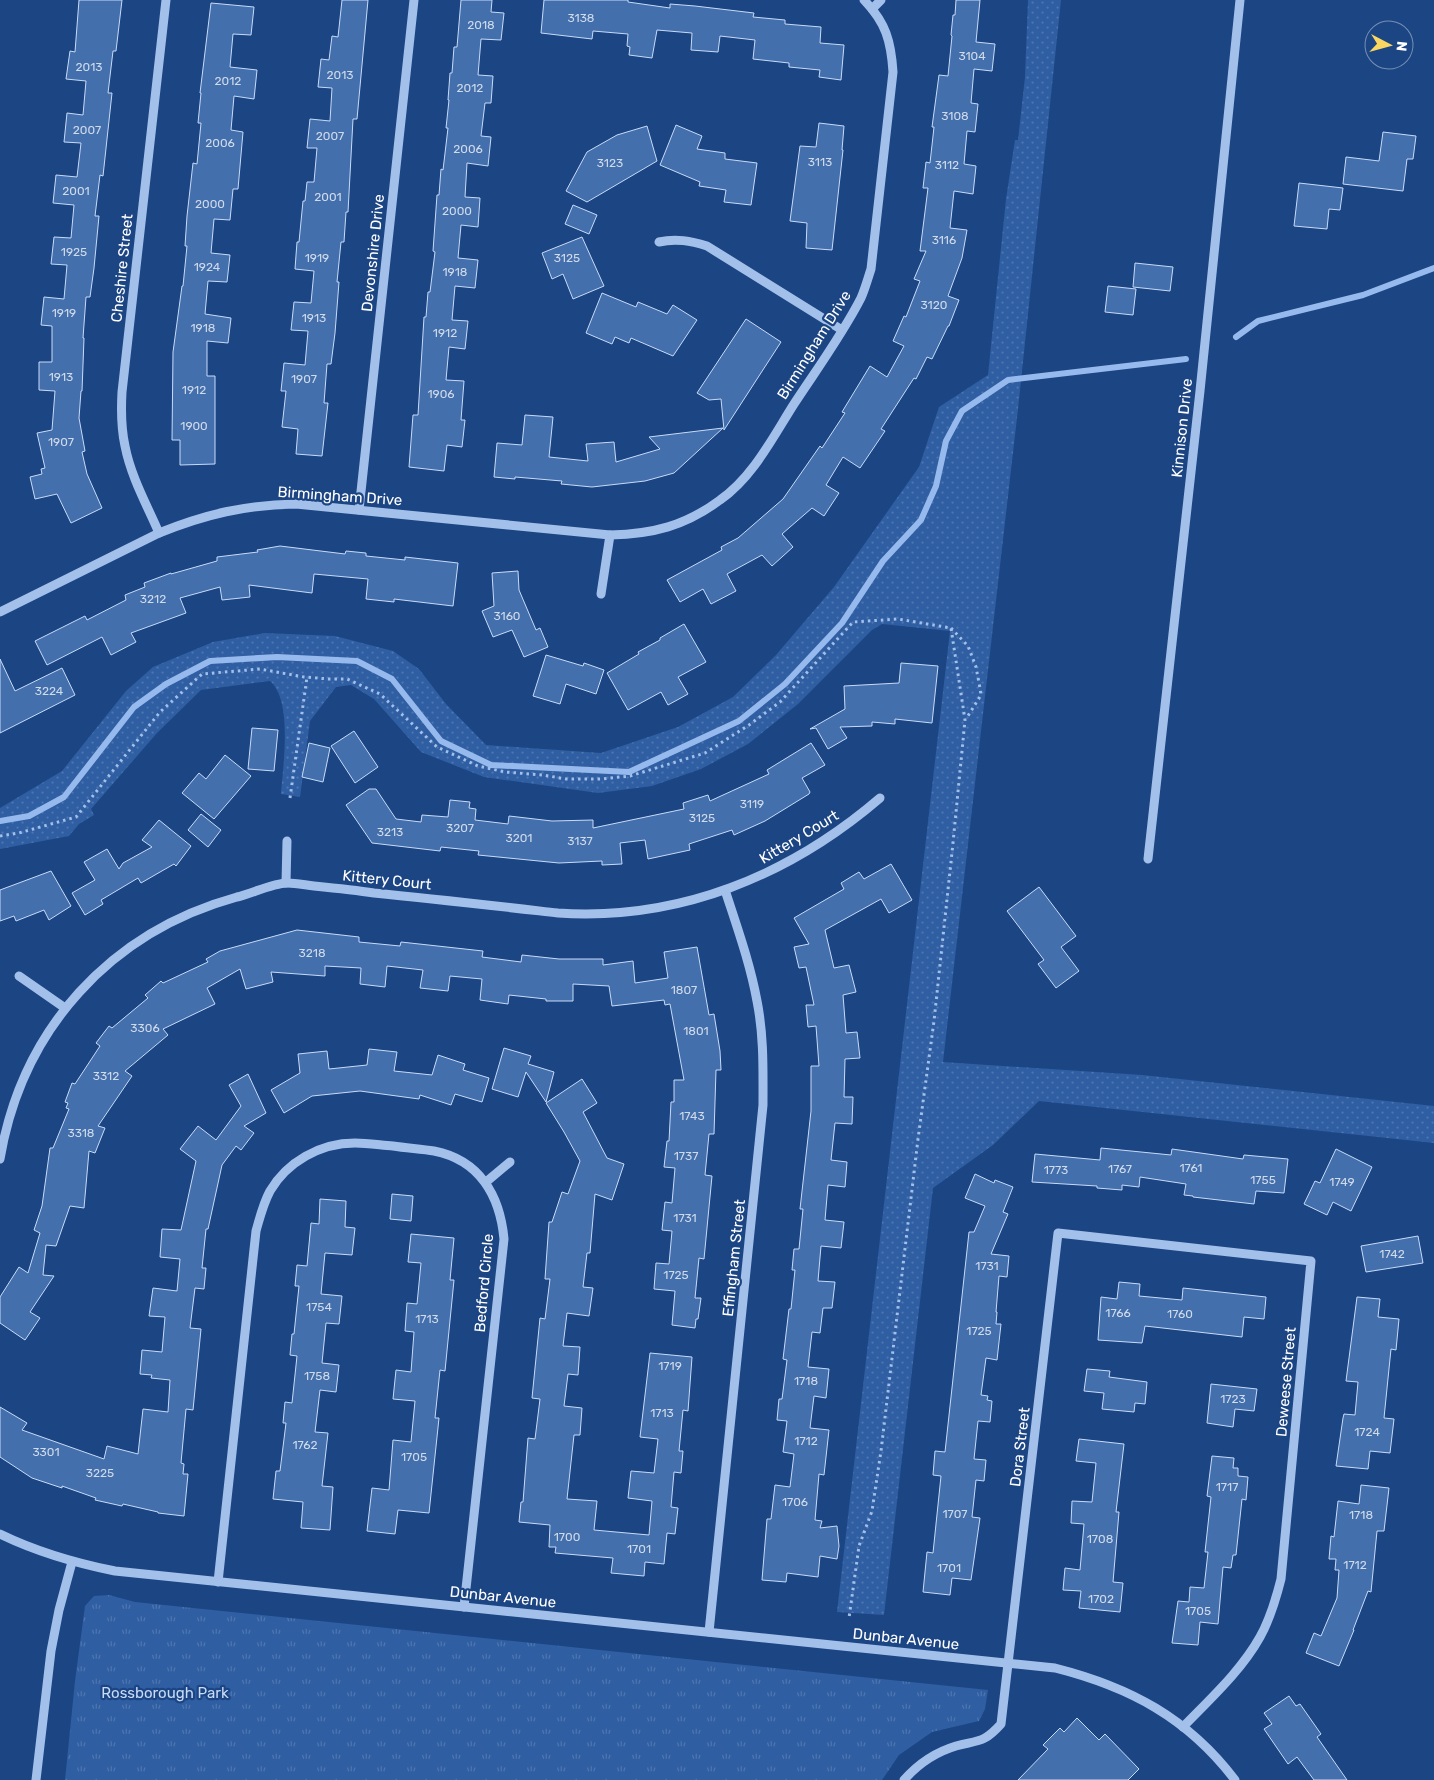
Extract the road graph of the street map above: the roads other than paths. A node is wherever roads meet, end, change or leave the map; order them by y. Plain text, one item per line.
1 (166, 0) edge
2 (414, 0) edge
3 (864, 0) edge
4 (881, 0) edge
5 (1240, 0) edge
6 (872, 9) junction
7 (659, 242) dead end
8 (842, 330) junction
9 (359, 510) junction
10 (160, 533) junction
11 (610, 535) junction
12 (602, 594) dead end
13 (0, 612) edge
14 (880, 798) dead end
15 (288, 841) dead end
16 (1148, 858) dead end
17 (286, 883) junction
18 (725, 890) junction
19 (19, 976) dead end
20 (65, 1008) junction
21 (0, 1159) edge
22 (510, 1162) dead end
23 (486, 1182) junction
24 (1058, 1233) joint
25 (0, 1534) edge
26 (72, 1562) junction
27 (218, 1582) junction
28 (464, 1607) junction
29 (709, 1632) junction
30 (1008, 1664) junction
31 (1183, 1727) junction
32 (36, 1780) edge
33 (904, 1780) edge
34 (1235, 1780) edge

1 - 10 street, Cheshire Street
2 - 9 street, Devonshire Drive
3 - 6 street, Birmingham Drive
4 - 6 street
5 - 16 street, Kinnison Drive
6 - 8 street, Birmingham Drive
7 - 8 street
8 - 11 street, Birmingham Drive
9 - 10 street, Birmingham Drive
9 - 11 street, Birmingham Drive
10 - 13 street, Birmingham Drive
11 - 12 street
14 - 18 street, Kittery Court
15 - 17 street
17 - 18 street, Kittery Court
17 - 20 street, Kittery Court
18 - 29 street, Effingham Street
19 - 20 street
20 - 21 street, Kittery Court
22 - 23 street
23 - 27 street, Bedford Circle
23 - 28 street, Bedford Circle
24 - 30 street, Dora Street
24 - 31 street, Deweese Street
25 - 26 street, Dunbar Avenue
26 - 27 street, Dunbar Avenue
26 - 32 street
27 - 28 street, Dunbar Avenue
28 - 29 street, Dunbar Avenue
29 - 30 street, Dunbar Avenue
30 - 31 street, Dunbar Avenue
30 - 33 street
31 - 34 street, Dunbar Avenue

